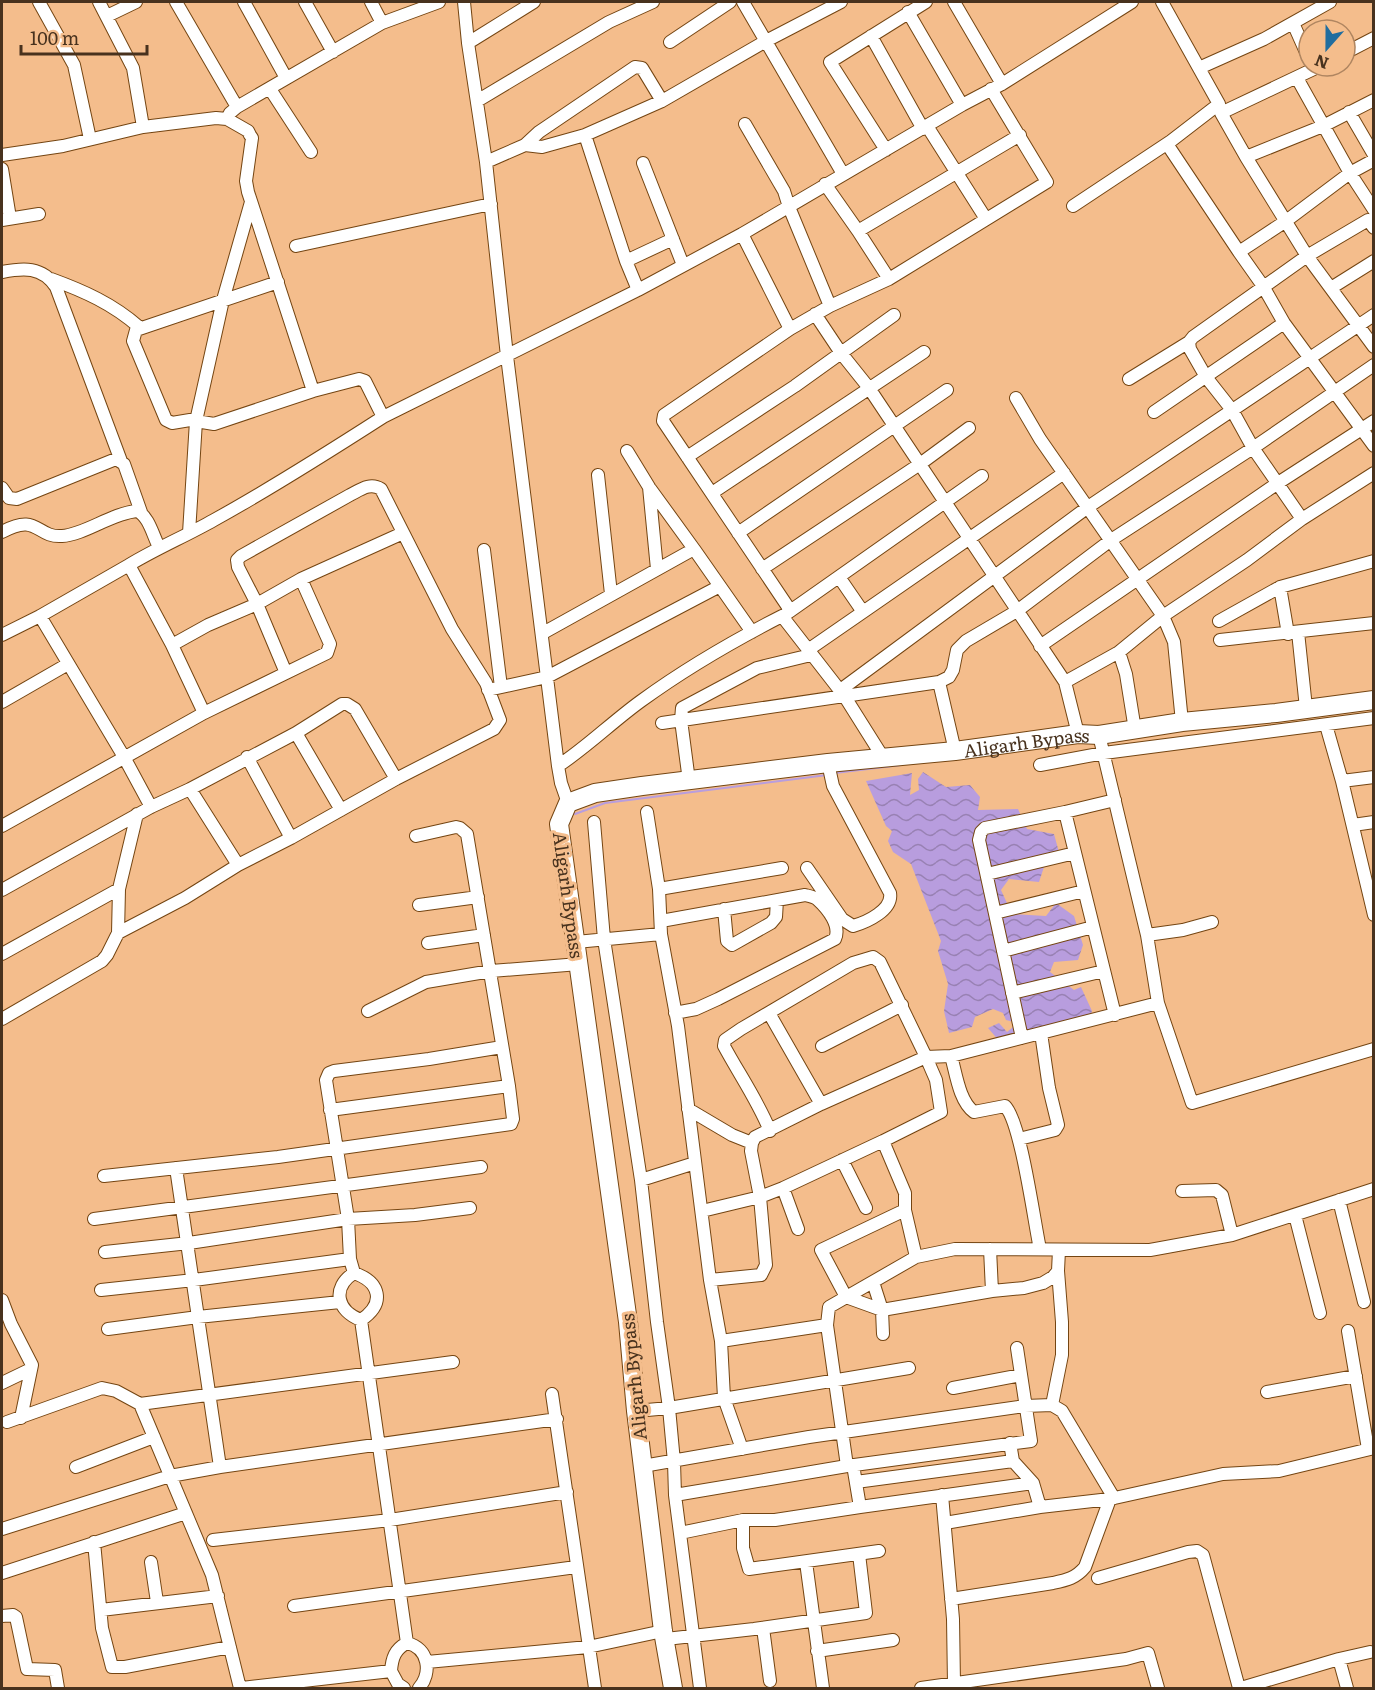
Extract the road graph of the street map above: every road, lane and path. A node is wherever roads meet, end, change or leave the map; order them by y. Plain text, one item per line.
1 (39, 2) edge
2 (99, 2) edge
3 (136, 2) edge
4 (176, 2) edge
5 (245, 2) edge
6 (305, 2) edge
7 (371, 2) edge
8 (439, 2) edge
9 (464, 2) edge
10 (534, 2) edge
11 (653, 2) edge
12 (730, 2) edge
13 (743, 2) edge
14 (841, 2) edge
15 (926, 2) edge
16 (954, 2) edge
17 (1132, 2) edge
18 (1162, 2) edge
19 (1330, 2) edge
20 (908, 12) junction
21 (107, 16) junction
22 (382, 23) junction
23 (1293, 23) junction
24 (1297, 31) edge
25 (871, 36) junction
26 (1374, 38) edge
27 (766, 41) junction
28 (670, 42) dead end
29 (468, 43) junction
30 (1357, 47) edge
31 (333, 52) junction
32 (1199, 68) junction
33 (286, 78) junction
34 (1297, 78) joint
35 (996, 86) junction
36 (270, 89) junction
37 (477, 101) junction
38 (662, 101) junction
39 (1370, 101) edge
40 (962, 105) junction
41 (237, 107) junction
42 (1220, 108) junction
43 (1349, 112) junction
44 (1374, 116) edge
45 (227, 119) junction
46 (746, 124) dead end
47 (1323, 126) junction
48 (144, 127) junction
49 (925, 127) junction
50 (585, 135) junction
51 (1020, 135) junction
52 (90, 140) junction
53 (1167, 144) junction
54 (525, 145) junction
55 (886, 150) junction
56 (311, 152) dead end
57 (2, 155) edge
58 (1374, 155) edge
59 (1246, 157) junction
60 (1374, 160) edge
61 (486, 162) junction
62 (644, 163) dead end
63 (2, 169) edge
64 (958, 173) junction
65 (1350, 173) junction
66 (843, 174) junction
67 (825, 184) junction
68 (251, 202) junction
69 (491, 204) junction
70 (1073, 206) dead end
71 (789, 207) junction
72 (39, 214) dead end
73 (1372, 218) edge
74 (6, 219) edge
75 (986, 219) junction
76 (1286, 221) junction
77 (858, 231) junction
78 (742, 234) junction
79 (673, 239) junction
80 (296, 246) dead end
81 (1239, 252) junction
82 (1307, 256) junction
83 (626, 261) junction
84 (1374, 261) edge
85 (683, 265) junction
86 (2, 272) edge
87 (51, 279) junction
88 (889, 279) junction
89 (278, 282) junction
90 (1263, 286) junction
91 (1332, 288) junction
92 (638, 290) junction
93 (223, 300) junction
94 (830, 306) junction
95 (815, 314) junction
96 (894, 315) dead end
97 (1374, 315) edge
98 (1284, 323) junction
99 (1358, 325) junction
100 (139, 327) junction
101 (790, 329) junction
102 (1189, 342) junction
103 (1374, 347) edge
104 (924, 352) dead end
105 (841, 353) junction
106 (507, 356) junction
107 (1308, 357) junction
108 (1374, 365) edge
109 (1206, 377) junction
110 (1129, 379) dead end
111 (869, 388) junction
112 (946, 390) dead end
113 (313, 391) junction
114 (1334, 391) junction
115 (1016, 398) dead end
116 (1232, 410) junction
117 (1154, 412) dead end
118 (383, 417) junction
119 (196, 421) junction
120 (1374, 421) edge
121 (895, 427) junction
122 (969, 428) dead end
123 (1360, 428) junction
124 (1374, 447) edge
125 (1253, 448) junction
126 (627, 451) dead end
127 (687, 456) junction
128 (121, 461) junction
129 (920, 464) junction
130 (1064, 473) junction
131 (1374, 473) edge
132 (598, 475) dead end
133 (982, 476) dead end
134 (1278, 483) junction
135 (649, 487) junction
136 (2, 488) edge
137 (712, 493) junction
138 (944, 504) junction
139 (1088, 507) junction
140 (141, 512) junction
141 (1302, 519) junction
142 (2, 532) edge
143 (189, 533) junction
144 (403, 533) junction
145 (738, 533) junction
146 (969, 539) junction
147 (1111, 540) junction
148 (159, 547) junction
149 (693, 549) junction
150 (484, 550) dead end
151 (1374, 561) edge
152 (129, 565) junction
153 (657, 569) junction
154 (762, 569) junction
155 (993, 575) junction
156 (839, 577) junction
157 (301, 579) junction
158 (1136, 579) junction
159 (720, 586) junction
160 (1280, 587) junction
161 (611, 594) junction
162 (257, 604) junction
163 (1017, 610) junction
164 (863, 612) junction
165 (786, 613) junction
166 (40, 616) junction
167 (1163, 616) junction
168 (1219, 621) dead end
169 (1374, 624) edge
170 (752, 632) junction
171 (543, 633) junction
172 (1293, 633) junction
173 (2, 635) edge
174 (1220, 640) dead end
175 (171, 645) junction
176 (1040, 645) junction
177 (810, 652) junction
178 (1119, 652) junction
179 (68, 664) junction
180 (286, 673) junction
181 (547, 677) junction
182 (939, 682) junction
183 (1065, 682) junction
184 (501, 687) junction
185 (488, 690) junction
186 (842, 694) junction
187 (1374, 700) edge
188 (2, 702) edge
189 (1306, 708) junction
190 (204, 713) junction
191 (1374, 718) edge
192 (681, 720) junction
193 (1182, 722) junction
194 (662, 723) dead end
195 (1326, 725) junction
196 (1135, 730) junction
197 (296, 733) junction
198 (1078, 734) junction
199 (1102, 743) junction
200 (955, 751) junction
201 (124, 757) junction
202 (247, 757) junction
203 (884, 759) junction
204 (1040, 765) dead end
205 (558, 766) junction
206 (829, 770) junction
207 (1374, 777) edge
208 (396, 779) junction
209 (690, 780) junction
210 (1342, 781) junction
211 (190, 789) junction
212 (1115, 801) junction
213 (568, 803) junction
214 (151, 807) junction
215 (341, 810) junction
216 (647, 812) dead end
217 (1065, 812) junction
218 (137, 814) junction
219 (594, 822) dead end
220 (1374, 822) edge
221 (1353, 825) junction
222 (2, 826) edge
223 (416, 836) dead end
224 (291, 838) junction
225 (1075, 854) junction
226 (238, 865) junction
227 (782, 868) dead end
228 (807, 868) dead end
229 (987, 874) junction
230 (659, 889) junction
231 (2, 890) edge
232 (119, 890) junction
233 (1084, 891) junction
234 (478, 897) junction
235 (777, 900) junction
236 (419, 905) dead end
237 (724, 909) junction
238 (995, 913) junction
239 (1374, 915) edge
240 (1212, 922) dead end
241 (1093, 927) junction
242 (661, 928) junction
243 (118, 933) junction
244 (484, 935) junction
245 (1147, 935) junction
246 (590, 940) junction
247 (428, 943) dead end
248 (1003, 951) junction
249 (2, 954) edge
250 (579, 964) junction
251 (490, 971) junction
252 (1104, 971) junction
253 (1012, 993) junction
254 (1158, 1003) junction
255 (902, 1005) junction
256 (368, 1011) dead end
257 (770, 1013) junction
258 (675, 1014) junction
259 (1114, 1014) junction
260 (2, 1019) edge
261 (1041, 1034) junction
262 (1022, 1038) junction
263 (822, 1046) dead end
264 (502, 1047) junction
265 (1374, 1049) edge
266 (951, 1056) junction
267 (926, 1057) junction
268 (509, 1086) junction
269 (821, 1104) junction
270 (688, 1109) junction
271 (330, 1110) junction
272 (770, 1131) junction
273 (1018, 1139) junction
274 (883, 1141) junction
275 (752, 1143) junction
276 (337, 1148) junction
277 (842, 1160) junction
278 (695, 1163) junction
279 (481, 1167) dead end
280 (176, 1168) junction
281 (104, 1176) dead end
282 (642, 1180) junction
283 (342, 1186) junction
284 (783, 1188) junction
285 (1374, 1189) edge
286 (1182, 1191) dead end
287 (760, 1197) junction
288 (1339, 1200) junction
289 (183, 1207) junction
290 (470, 1208) dead end
291 (866, 1208) dead end
292 (702, 1210) junction
293 (905, 1210) junction
294 (1295, 1215) junction
295 (94, 1219) dead end
296 (348, 1220) junction
297 (798, 1229) dead end
298 (1233, 1235) junction
299 (189, 1243) junction
300 (990, 1249) junction
301 (1040, 1249) junction
302 (1059, 1250) junction
303 (105, 1252) dead end
304 (916, 1257) junction
305 (350, 1258) junction
306 (1058, 1271) junction
307 (354, 1272) junction
308 (194, 1280) junction
309 (710, 1280) junction
310 (873, 1281) junction
311 (101, 1290) dead end
312 (992, 1291) junction
313 (846, 1297) junction
314 (2, 1300) edge
315 (340, 1302) junction
316 (1364, 1302) dead end
317 (882, 1310) junction
318 (1320, 1312) dead end
319 (198, 1317) junction
320 (361, 1320) junction
321 (827, 1325) junction
322 (6, 1326) edge
323 (108, 1329) dead end
324 (1348, 1331) dead end
325 (883, 1334) dead end
326 (722, 1341) junction
327 (1017, 1348) dead end
328 (453, 1362) dead end
329 (909, 1368) dead end
330 (31, 1369) junction
331 (368, 1374) junction
332 (1021, 1375) junction
333 (1356, 1376) junction
334 (835, 1380) junction
335 (2, 1383) edge
336 (952, 1388) dead end
337 (1267, 1392) dead end
338 (211, 1394) junction
339 (552, 1394) dead end
340 (724, 1398) junction
341 (140, 1404) junction
342 (1052, 1405) junction
343 (1025, 1406) junction
344 (666, 1407) junction
345 (641, 1410) junction
346 (21, 1418) junction
347 (557, 1419) junction
348 (8, 1422) dead end
349 (842, 1432) junction
350 (154, 1437) junction
351 (1010, 1443) junction
352 (380, 1446) junction
353 (742, 1449) junction
354 (1371, 1449) edge
355 (1013, 1461) junction
356 (671, 1462) junction
357 (648, 1465) junction
358 (850, 1466) junction
359 (76, 1467) dead end
360 (220, 1467) junction
361 (170, 1476) junction
362 (856, 1482) junction
363 (1033, 1483) junction
364 (567, 1492) junction
365 (675, 1495) junction
366 (942, 1495) junction
367 (1112, 1499) junction
368 (860, 1507) junction
369 (1040, 1507) junction
370 (186, 1513) junction
371 (390, 1520) junction
372 (743, 1521) junction
373 (945, 1523) junction
374 (2, 1529) edge
375 (680, 1533) junction
376 (213, 1540) dead end
377 (94, 1542) junction
378 (879, 1551) dead end
379 (859, 1554) junction
380 (151, 1562) dead end
381 (806, 1562) junction
382 (576, 1567) junction
383 (2, 1573) edge
384 (1098, 1578) dead end
385 (398, 1593) junction
386 (218, 1596) junction
387 (951, 1599) junction
388 (158, 1602) junction
389 (294, 1606) dead end
390 (101, 1610) junction
391 (2, 1616) edge
392 (813, 1621) junction
393 (763, 1628) junction
394 (691, 1635) junction
395 (667, 1636) junction
396 (893, 1640) dead end
397 (406, 1643) junction
398 (230, 1647) junction
399 (588, 1647) junction
400 (817, 1651) junction
401 (1370, 1652) dead end
402 (1339, 1659) junction
403 (427, 1662) junction
404 (391, 1671) junction
405 (770, 1682) dead end
406 (1285, 1682) edge
407 (954, 1684) junction
408 (58, 1689) edge
409 (241, 1689) edge
410 (404, 1689) edge
411 (419, 1689) edge
412 (595, 1689) edge
413 (673, 1689) edge
414 (700, 1689) edge
415 (823, 1689) edge
416 (921, 1689) edge
417 (1158, 1689) edge
418 (1240, 1689) edge
419 (1347, 1689) edge

1 - 52 street
2 - 21 street
3 - 21 street
4 - 41 street
5 - 33 street
6 - 31 street
7 - 22 street
8 - 22 street
9 - 29 street
10 - 29 street
11 - 37 street
12 - 28 street
13 - 27 street
14 - 27 street
15 - 20 street
16 - 35 street
17 - 35 street
18 - 32 street
19 - 23 street
20 - 25 street
20 - 40 street
21 - 48 street
22 - 31 street
23 - 24 street
23 - 32 street
25 - 49 street
25 - 55 street
26 - 30 street
27 - 38 street
27 - 66 street
29 - 37 street
31 - 33 street
32 - 42 street
33 - 36 street
34 - 42 street
34 - 47 street
35 - 40 street
35 - 51 street
36 - 41 street
36 - 56 street
37 - 61 street
38 - 50 street
38 - 54 street
39 - 43 street
39 - 44 street
40 - 49 street
41 - 45 street
42 - 53 street
42 - 59 street
43 - 47 street
43 - 58 street
45 - 48 street
45 - 68 street
46 - 71 street
47 - 59 street
47 - 65 street
48 - 52 street
49 - 55 street
49 - 64 street
50 - 54 street
50 - 83 street
51 - 64 street
51 - 75 street
52 - 57 street
53 - 70 street
53 - 81 street
54 - 61 street
55 - 66 street
59 - 76 street
60 - 65 street
61 - 69 street
62 - 79 street
63 - 74 street
64 - 75 street
64 - 77 street
65 - 73 street
65 - 76 street
66 - 67 street
67 - 71 street
67 - 77 street
68 - 89 street
68 - 93 street
69 - 80 street
69 - 106 street
71 - 78 street
71 - 94 street
72 - 74 street
73 - 82 street
75 - 88 street
76 - 81 street
76 - 82 street
77 - 88 street
78 - 85 street
78 - 101 street
79 - 83 street
79 - 85 street
81 - 90 street
82 - 90 street
82 - 91 street
83 - 92 street
84 - 91 street
85 - 92 street
86 - 87 street
87 - 100 street
87 - 128 street
88 - 94 street
89 - 93 street
89 - 113 street
90 - 98 street
90 - 102 street
91 - 99 street
92 - 106 street
93 - 100 street
93 - 119 street
94 - 95 street
95 - 101 street
95 - 105 street
96 - 105 street
97 - 99 street
98 - 107 street
98 - 109 street
99 - 103 street
99 - 107 street
100 - 119 street
101 - 127 street
102 - 109 street
102 - 110 street
104 - 111 street
105 - 111 street
105 - 127 street
106 - 118 street
106 - 171 street
107 - 114 street
107 - 116 street
108 - 114 street
109 - 116 street
109 - 117 street
111 - 121 street
111 - 137 street
112 - 121 street
113 - 118 street
113 - 119 street
114 - 123 street
114 - 125 street
115 - 130 street
116 - 125 street
116 - 139 street
118 - 143 street
119 - 143 street
120 - 123 street
121 - 129 street
121 - 145 street
122 - 129 street
123 - 124 street
123 - 134 street
125 - 134 street
125 - 147 street
126 - 135 street
127 - 137 street
128 - 136 street
128 - 140 street
129 - 138 street
129 - 154 street
130 - 139 street
130 - 146 street
131 - 141 street
132 - 161 street
133 - 138 street
134 - 141 street
134 - 158 street
135 - 149 street
135 - 153 street
137 - 145 street
138 - 146 street
138 - 156 street
139 - 147 street
139 - 155 street
140 - 142 street
140 - 148 street
141 - 167 street
143 - 148 street
144 - 157 street
144 - 162 street
144 - 185 street
145 - 154 street
146 - 155 street
146 - 164 street
147 - 158 street
147 - 163 street
148 - 152 street
149 - 153 street
149 - 159 street
150 - 184 street
151 - 160 street
152 - 166 street
152 - 175 street
153 - 161 street
154 - 165 street
155 - 163 street
155 - 186 street
156 - 164 street
156 - 165 street
157 - 162 street
157 - 180 street
158 - 167 street
158 - 176 street
159 - 170 street
159 - 181 street
160 - 168 street
160 - 172 street
161 - 171 street
162 - 175 street
162 - 180 street
163 - 176 street
163 - 182 street
164 - 177 street
165 - 170 street
165 - 177 street
166 - 173 street
166 - 179 street
167 - 178 street
167 - 193 street
169 - 172 street
170 - 205 street
171 - 181 street
172 - 174 street
172 - 189 street
175 - 190 street
176 - 183 street
177 - 186 street
177 - 192 street
178 - 183 street
178 - 196 street
179 - 188 street
179 - 201 street
180 - 190 street
181 - 184 street
181 - 205 street
182 - 186 street
182 - 200 street
183 - 198 street
184 - 185 street
185 - 208 street
186 - 192 street
186 - 203 street
187 - 189 highway, Aligarh Bypass
189 - 193 highway, Aligarh Bypass
190 - 201 street
191 - 195 street
192 - 194 street
192 - 209 street
193 - 196 highway, Aligarh Bypass
195 - 199 street
195 - 210 street
196 - 199 highway, Aligarh Bypass
197 - 202 street
197 - 208 street
197 - 215 street
198 - 199 highway, Aligarh Bypass
198 - 200 highway, Aligarh Bypass
199 - 204 street
199 - 212 street
200 - 203 highway, Aligarh Bypass
201 - 214 street
201 - 222 street
202 - 211 street
202 - 224 street
203 - 206 highway, Aligarh Bypass
205 - 213 street
206 - 209 highway, Aligarh Bypass
206 - 228 street
207 - 210 street
208 - 215 street
209 - 213 highway, Aligarh Bypass
210 - 221 street
211 - 214 street
211 - 226 street
212 - 217 street
212 - 245 street
213 - 246 highway, Aligarh Bypass
214 - 218 street
215 - 224 street
216 - 230 street
217 - 225 street
217 - 229 street
218 - 231 street
218 - 232 street
219 - 246 street
220 - 221 street
221 - 239 street
223 - 234 street
224 - 226 street
225 - 229 street
225 - 233 street
226 - 243 street
227 - 230 street
229 - 238 street
230 - 242 street
232 - 243 street
232 - 249 street
233 - 238 street
233 - 241 street
234 - 236 street
234 - 244 street
235 - 237 street
235 - 237 street
235 - 258 street
237 - 242 street
238 - 248 street
240 - 245 street
241 - 248 street
241 - 252 street
242 - 246 street
242 - 258 street
243 - 260 street
244 - 247 street
244 - 251 street
245 - 254 street
246 - 250 highway, Aligarh Bypass
246 - 282 street
248 - 253 street
250 - 251 street
250 - 345 highway, Aligarh Bypass
251 - 256 street
251 - 264 street
252 - 253 street
252 - 259 street
253 - 262 street
254 - 259 street
254 - 265 street
255 - 257 street
255 - 263 street
255 - 267 street
257 - 269 street
257 - 272 street
258 - 270 street
259 - 261 street
261 - 262 street
261 - 273 street
262 - 266 street
264 - 268 street
264 - 271 street
266 - 267 street
266 - 273 street
267 - 269 street
267 - 274 street
268 - 271 street
268 - 276 street
269 - 272 street
270 - 275 street
270 - 278 street
271 - 276 street
272 - 275 street
273 - 301 street
274 - 277 street
274 - 293 street
275 - 287 street
276 - 280 street
276 - 283 street
277 - 284 street
277 - 291 street
278 - 282 street
278 - 292 street
279 - 283 street
280 - 281 street
280 - 289 street
282 - 344 street
283 - 289 street
283 - 296 street
284 - 287 street
284 - 297 street
285 - 288 street
286 - 298 street
287 - 292 street
287 - 309 street
288 - 294 street
288 - 316 street
289 - 295 street
289 - 299 street
290 - 296 street
292 - 309 street
293 - 304 street
293 - 313 street
294 - 298 street
294 - 318 street
296 - 299 street
296 - 305 street
298 - 302 street
299 - 303 street
299 - 308 street
300 - 301 street
300 - 304 street
300 - 312 street
301 - 302 street
302 - 306 street
304 - 310 street
305 - 307 street
305 - 308 street
306 - 312 street
306 - 342 street
307 - 315 street
307 - 320 street
308 - 311 street
308 - 319 street
309 - 326 street
310 - 313 street
310 - 317 street
312 - 317 street
313 - 317 street
313 - 321 street
314 - 322 street
315 - 319 street
315 - 320 street
317 - 325 street
319 - 323 street
319 - 338 street
320 - 331 street
321 - 326 street
321 - 334 street
322 - 330 street
324 - 333 street
326 - 340 street
327 - 332 street
328 - 331 street
329 - 334 street
330 - 335 street
330 - 346 street
331 - 338 street
331 - 352 street
332 - 336 street
332 - 343 street
333 - 337 street
333 - 354 street
334 - 340 street
334 - 349 street
338 - 341 street
338 - 360 street
339 - 347 street
340 - 344 street
340 - 353 street
341 - 346 street
341 - 350 street
342 - 343 street
342 - 367 street
343 - 349 street
343 - 351 street
344 - 345 street
344 - 356 street
345 - 357 highway, Aligarh Bypass
346 - 348 street
347 - 352 street
347 - 364 street
349 - 353 street
349 - 358 street
350 - 359 street
350 - 361 street
351 - 355 street
351 - 358 street
352 - 360 street
352 - 371 street
353 - 356 street
354 - 367 street
355 - 362 street
355 - 363 street
356 - 357 street
356 - 365 street
357 - 395 highway, Aligarh Bypass
358 - 362 street
358 - 365 street
360 - 361 street
361 - 370 street
361 - 374 street
362 - 368 street
363 - 366 street
363 - 369 street
364 - 371 street
364 - 382 street
365 - 375 street
366 - 368 street
366 - 373 street
367 - 369 street
367 - 387 street
368 - 372 street
369 - 373 street
370 - 377 street
370 - 386 street
371 - 376 street
371 - 385 street
372 - 375 street
372 - 381 street
373 - 387 street
375 - 394 street
377 - 383 street
377 - 390 street
378 - 379 street
379 - 381 street
379 - 392 street
380 - 388 street
381 - 392 street
382 - 385 street
382 - 399 street
384 - 418 street
385 - 389 street
385 - 397 street
386 - 388 street
386 - 398 street
387 - 407 street
388 - 390 street
390 - 398 street
391 - 408 street
392 - 393 street
392 - 400 street
393 - 394 street
393 - 405 street
394 - 395 street
394 - 414 street
395 - 399 street
395 - 413 highway, Aligarh Bypass
396 - 400 street
397 - 403 street
397 - 404 street
398 - 409 street
399 - 403 street
399 - 412 street
400 - 415 street
401 - 402 street
402 - 406 street
402 - 419 street
403 - 411 street
404 - 409 street
404 - 410 street
406 - 418 street
407 - 416 street
407 - 417 street

